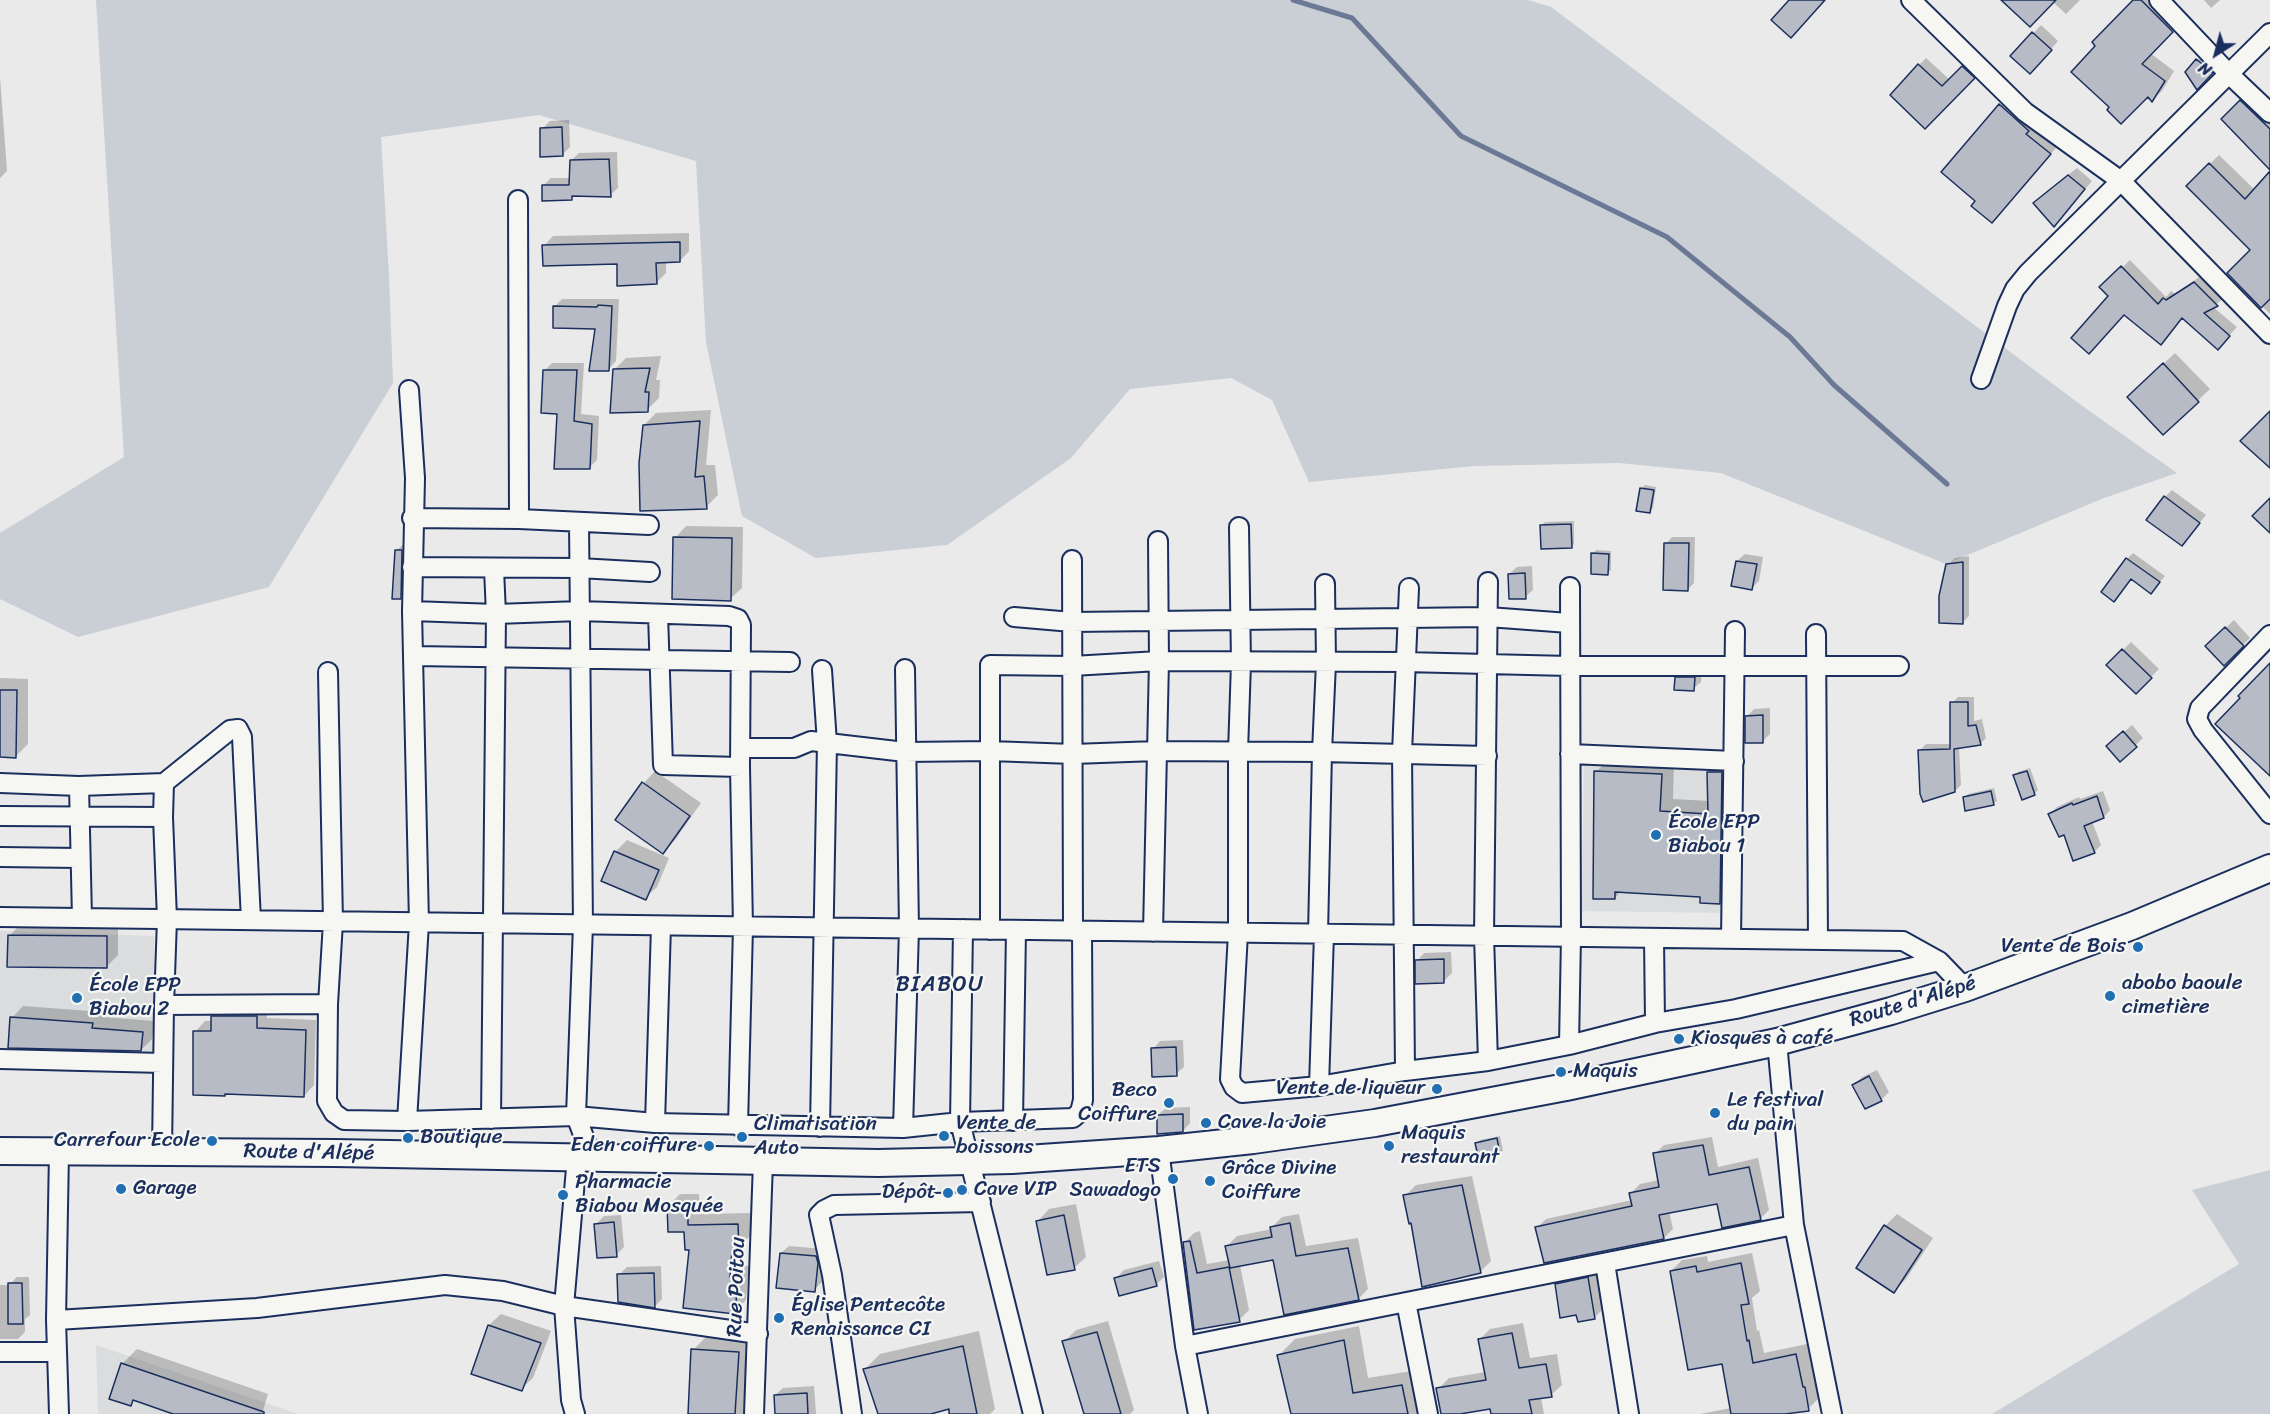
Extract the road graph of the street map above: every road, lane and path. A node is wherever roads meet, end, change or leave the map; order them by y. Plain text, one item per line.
1 (1911, 0) edge
2 (2159, 0) edge
3 (2270, 33) edge
4 (2229, 74) junction
5 (2270, 113) edge
6 (2121, 181) junction
7 (518, 200) dead end
8 (2270, 334) edge
9 (1981, 379) dead end
10 (409, 390) dead end
11 (412, 518) junction
12 (519, 519) junction
13 (579, 524) junction
14 (649, 525) dead end
15 (1239, 527) dead end
16 (1158, 541) dead end
17 (1072, 560) dead end
18 (412, 567) junction
19 (579, 568) junction
20 (495, 569) junction
21 (650, 572) dead end
22 (1488, 582) dead end
23 (1325, 584) dead end
24 (1570, 587) dead end
25 (1409, 588) dead end
26 (412, 611) junction
27 (580, 611) junction
28 (496, 614) junction
29 (658, 614) junction
30 (1014, 617) dead end
31 (1488, 617) junction
32 (1240, 619) junction
33 (1326, 619) junction
34 (1407, 619) junction
35 (1159, 620) junction
36 (1072, 622) junction
37 (1569, 623) junction
38 (1735, 631) dead end
39 (1815, 634) dead end
40 (2270, 635) edge
41 (415, 656) junction
42 (495, 657) junction
43 (579, 658) junction
44 (661, 659) junction
45 (741, 660) junction
46 (1159, 661) junction
47 (790, 662) dead end
48 (1405, 662) junction
49 (1241, 663) junction
50 (1326, 663) junction
51 (1488, 665) junction
52 (1072, 666) junction
53 (1569, 666) junction
54 (1734, 666) junction
55 (1815, 666) junction
56 (1899, 666) dead end
57 (905, 669) dead end
58 (822, 670) dead end
59 (328, 672) dead end
60 (827, 743) junction
61 (741, 748) junction
62 (990, 751) junction
63 (1156, 751) junction
64 (905, 752) junction
65 (1238, 752) junction
66 (1322, 752) junction
67 (1401, 753) junction
68 (1073, 754) junction
69 (1570, 754) junction
70 (1487, 756) junction
71 (1734, 761) junction
72 (740, 767) junction
73 (0, 783) edge
74 (164, 783) junction
75 (79, 786) junction
76 (2270, 814) edge
77 (0, 816) edge
78 (80, 817) junction
79 (163, 817) junction
80 (0, 857) edge
81 (79, 858) junction
82 (2270, 868) edge
83 (0, 917) edge
84 (82, 918) junction
85 (167, 919) junction
86 (251, 920) junction
87 (333, 922) junction
88 (419, 922) junction
89 (493, 924) junction
90 (583, 925) junction
91 (661, 926) junction
92 (743, 927) junction
93 (825, 928) junction
94 (909, 929) junction
95 (963, 929) junction
96 (990, 930) junction
97 (1016, 930) junction
98 (1077, 931) junction
99 (1153, 932) junction
100 (1238, 933) junction
101 (1321, 934) junction
102 (1404, 935) junction
103 (1484, 936) junction
104 (1571, 937) junction
105 (1654, 938) junction
106 (1731, 939) junction
107 (1818, 940) junction
108 (1939, 961) junction
109 (1965, 988) junction
110 (328, 1004) junction
111 (164, 1005) junction
112 (1655, 1023) junction
113 (1778, 1042) junction
114 (1569, 1045) junction
115 (0, 1059) edge
116 (1488, 1061) junction
117 (164, 1063) junction
118 (1405, 1071) junction
119 (1319, 1086) junction
120 (576, 1116) junction
121 (491, 1119) junction
122 (407, 1121) junction
123 (1013, 1121) junction
124 (960, 1122) junction
125 (655, 1124) junction
126 (738, 1126) junction
127 (820, 1127) junction
128 (903, 1128) junction
129 (1158, 1150) junction
130 (0, 1151) edge
131 (162, 1151) junction
132 (58, 1152) junction
133 (583, 1157) junction
134 (971, 1161) junction
135 (763, 1162) junction
136 (981, 1202) junction
137 (1794, 1226) junction
138 (1605, 1263) junction
139 (1406, 1302) junction
140 (564, 1306) junction
141 (56, 1320) junction
142 (758, 1334) junction
143 (1185, 1346) junction
144 (0, 1352) edge
145 (57, 1352) junction
146 (59, 1414) edge
147 (575, 1414) edge
148 (754, 1414) edge
149 (852, 1414) edge
150 (1033, 1414) edge
151 (1198, 1414) edge
152 (1428, 1414) edge
153 (1629, 1414) edge
154 (1832, 1414) edge

1 - 6 street
2 - 4 street
3 - 4 street
4 - 5 street
4 - 6 street
6 - 8 street
6 - 9 street
7 - 12 street
10 - 11 street
11 - 12 street
11 - 18 street
12 - 13 street
13 - 14 street
13 - 19 street
15 - 32 street
16 - 35 street
17 - 36 street
18 - 20 street
18 - 26 street
19 - 20 street
19 - 21 street
19 - 27 street
20 - 28 street
22 - 31 street
23 - 33 street
24 - 37 street
25 - 34 street
26 - 28 street
26 - 41 street
27 - 28 street
27 - 29 street
27 - 43 street
28 - 42 street
29 - 44 street
29 - 45 street
30 - 36 street
31 - 34 street
31 - 37 street
31 - 51 street
32 - 33 street
32 - 35 street
32 - 49 street
33 - 34 street
33 - 50 street
34 - 48 street
35 - 36 street
35 - 46 street
36 - 52 street
37 - 53 street
38 - 54 street
39 - 55 street
40 - 76 street
41 - 42 street
41 - 88 street
42 - 43 street
42 - 89 street
43 - 44 street
43 - 90 street
44 - 45 street
44 - 72 street
45 - 47 street
45 - 61 street
46 - 49 street
46 - 52 street
46 - 63 street
48 - 50 street
48 - 51 street
48 - 67 street
49 - 50 street
49 - 65 street
50 - 66 street
51 - 53 street
51 - 70 street
52 - 62 street
52 - 68 street
53 - 54 street
53 - 69 street
54 - 55 street
54 - 71 street
55 - 56 street
55 - 107 street
57 - 64 street
58 - 60 street
59 - 87 street
60 - 61 street
60 - 64 street
60 - 93 street
61 - 72 street
62 - 64 street
62 - 68 street
62 - 96 street
63 - 65 street
63 - 68 street
63 - 99 street
64 - 94 street
65 - 66 street
65 - 100 street
66 - 67 street
66 - 101 street
67 - 70 street
67 - 102 street
68 - 98 street
69 - 71 street
69 - 104 street
70 - 103 street
71 - 106 street
72 - 92 street
73 - 75 street
74 - 75 street
74 - 79 street
74 - 86 street
75 - 78 street
77 - 78 street
78 - 79 street
78 - 81 street
79 - 85 street
80 - 81 street
81 - 84 street
82 - 109 main road, Route d'Alépé
83 - 84 street
84 - 85 street
85 - 86 street
85 - 111 street
86 - 87 street
87 - 88 street
87 - 110 street
88 - 89 street
88 - 122 street
89 - 90 street
89 - 121 street
90 - 91 street
90 - 120 street
91 - 92 street
91 - 125 street
92 - 93 street
92 - 126 street
93 - 94 street
93 - 127 street
94 - 95 street
94 - 128 street
95 - 96 street
95 - 124 street
96 - 97 street
97 - 98 street
97 - 123 street
98 - 99 street
98 - 123 street
99 - 100 street
100 - 101 street
100 - 119 street
101 - 102 street
101 - 119 street
102 - 103 street
102 - 118 street
103 - 104 street
103 - 116 street
104 - 105 street
104 - 114 street
105 - 106 street
105 - 112 street
106 - 107 street
107 - 108 street
108 - 109 street
108 - 112 street
109 - 113 main road, Route d'Alépé
110 - 111 street
110 - 122 street
111 - 117 street
112 - 114 street
113 - 129 main road, Route d'Alépé
113 - 137 street
114 - 116 street
115 - 117 street
116 - 118 street
117 - 131 street
118 - 119 street
120 - 121 street
120 - 125 street
120 - 133 street
121 - 122 street
123 - 124 street
124 - 128 street
124 - 134 street
125 - 126 street
126 - 127 street
127 - 128 street
129 - 134 main road, Route d'Alépé
129 - 143 street
130 - 132 main road, Route d'Alépé
131 - 132 main road, Route d'Alépé
131 - 133 main road, Route d'Alépé
132 - 141 street
133 - 135 main road, Route d'Alépé
133 - 140 street
134 - 135 main road, Route d'Alépé
134 - 136 street
135 - 142 street, Rue Poitou
136 - 149 street
136 - 150 street
137 - 138 street
137 - 154 street
138 - 139 street
138 - 153 street
139 - 143 street
139 - 152 street
140 - 141 street
140 - 142 street
140 - 147 street
141 - 145 street
142 - 148 street, Rue Poitou
143 - 151 street
144 - 145 street
145 - 146 street

